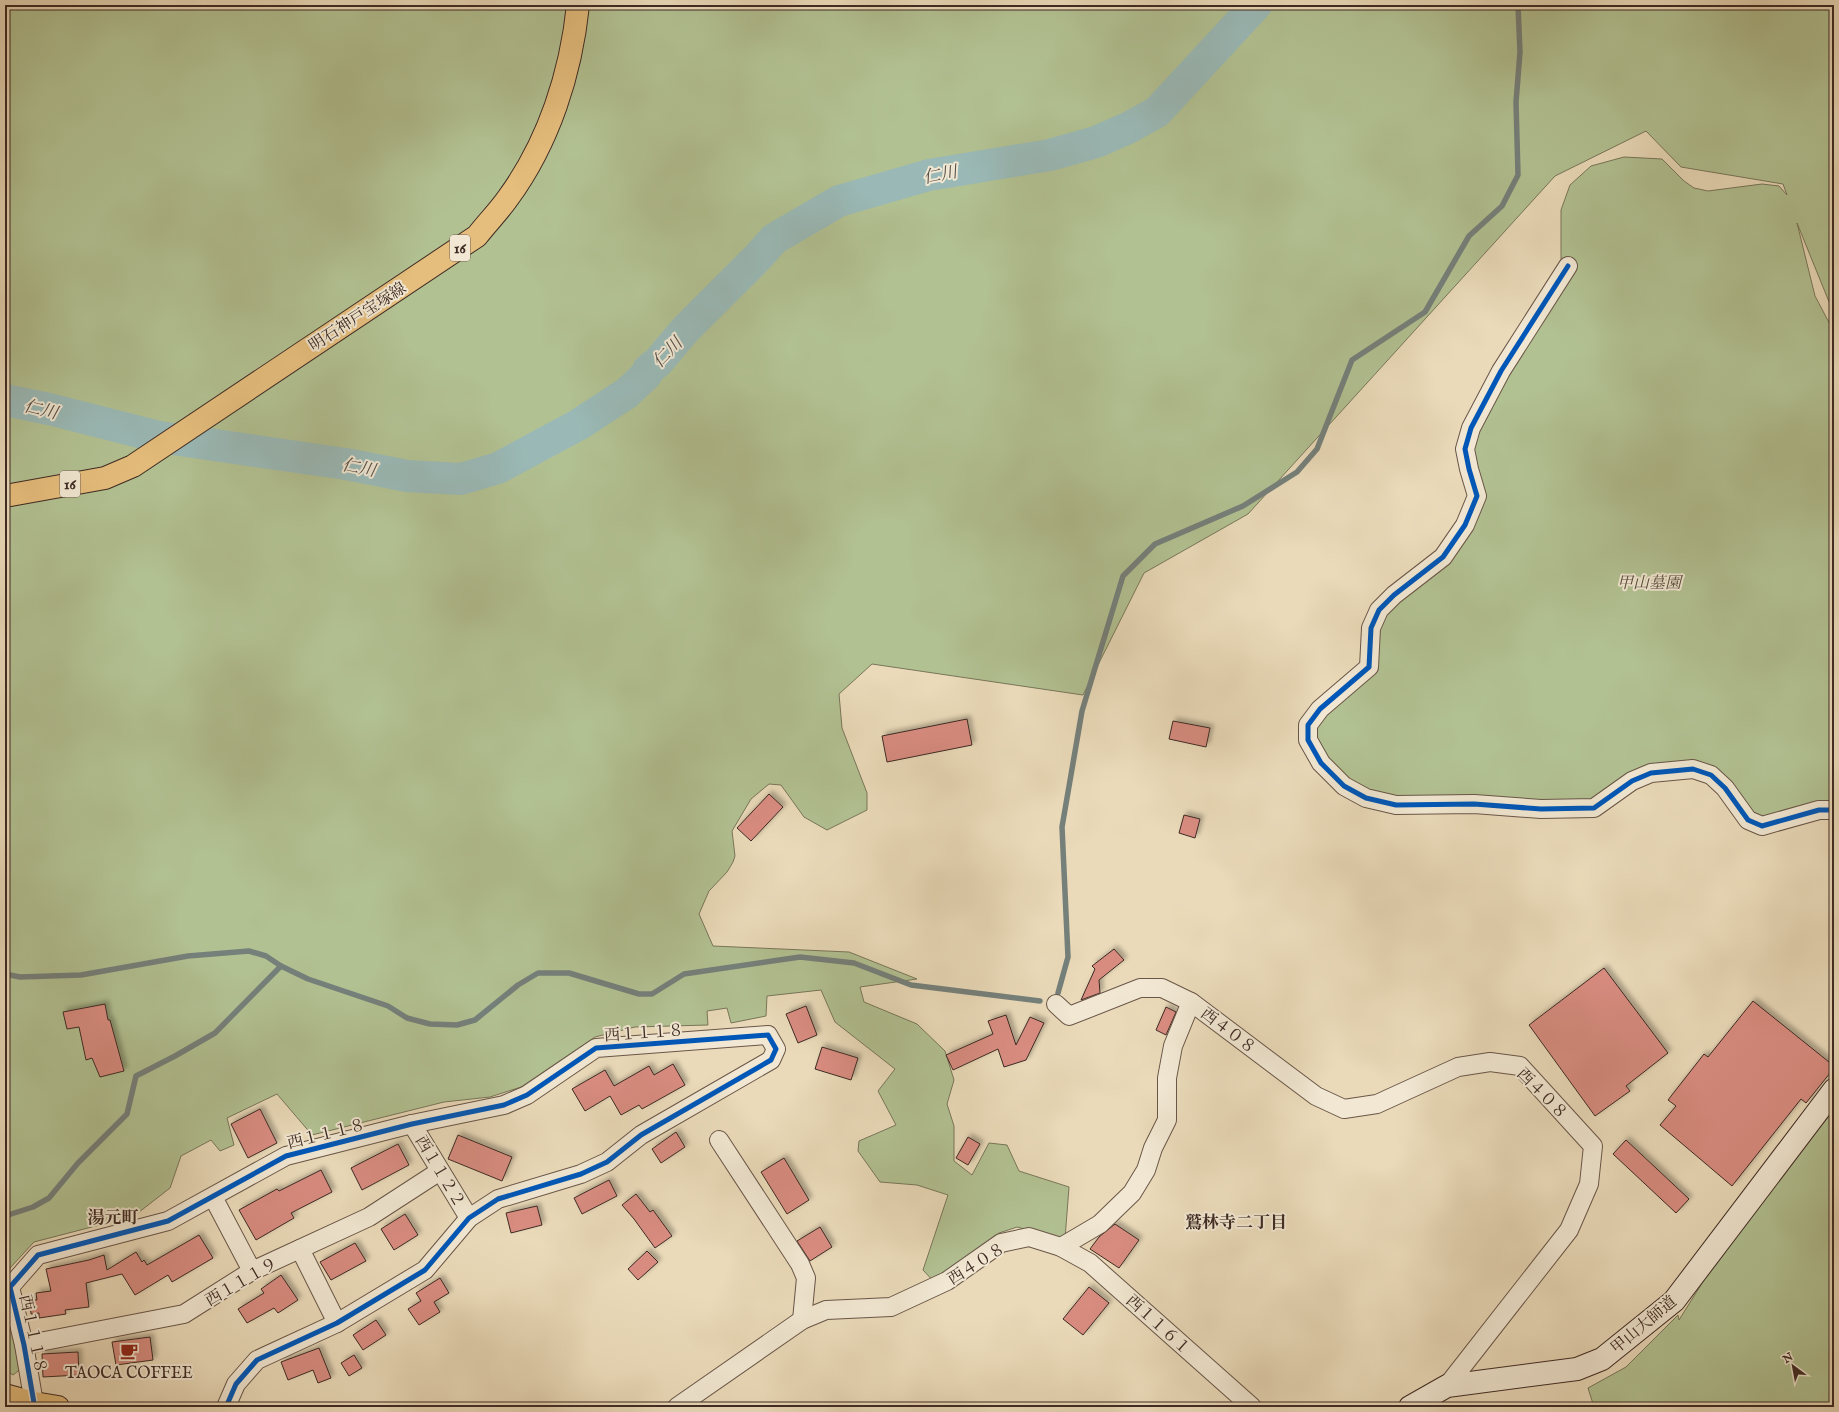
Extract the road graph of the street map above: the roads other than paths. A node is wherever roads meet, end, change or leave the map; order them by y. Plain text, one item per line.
1 (578, 5) edge
2 (1568, 266) dead end
3 (5, 496) edge
4 (1834, 810) edge
5 (1192, 1002) junction
6 (1056, 1004) dead end
7 (1834, 1090) edge
8 (412, 1124) junction
9 (719, 1140) dead end
10 (440, 1171) junction
11 (213, 1197) junction
12 (469, 1218) junction
13 (1061, 1247) junction
14 (300, 1249) junction
15 (252, 1271) junction
16 (802, 1320) junction
17 (337, 1323) junction
18 (24, 1345) junction
19 (1447, 1386) junction
20 (5, 1394) edge
21 (34, 1403) junction
22 (58, 1407) edge
23 (226, 1407) edge
24 (677, 1407) edge
25 (1252, 1407) edge
26 (1410, 1407) edge

1 - 3 main road, 明石神戸宝塚線 / 16
2 - 4 street
5 - 6 street, 西４０８
5 - 13 street, 西４０８
5 - 19 street, 西４０８
7 - 19 street, 甲山大師道
8 - 10 street, 西１１２２
8 - 11 street, 西１１１８
8 - 12 street, 西１１１８
9 - 16 street
10 - 12 street, 西１１２２
10 - 14 street, 西１１１９
11 - 15 street
11 - 18 street, 西１１１８
12 - 17 street, 西１１１８
13 - 16 street, 西４０８
13 - 25 street, 西１１６１
14 - 15 street, 西１１１９
14 - 17 street
15 - 18 street, 西１１１９
16 - 24 street, 西４０８
17 - 23 street, 西１１１８
18 - 21 street, 西１１１８
19 - 26 street, 甲山大師道
20 - 21 main road
21 - 22 main road

